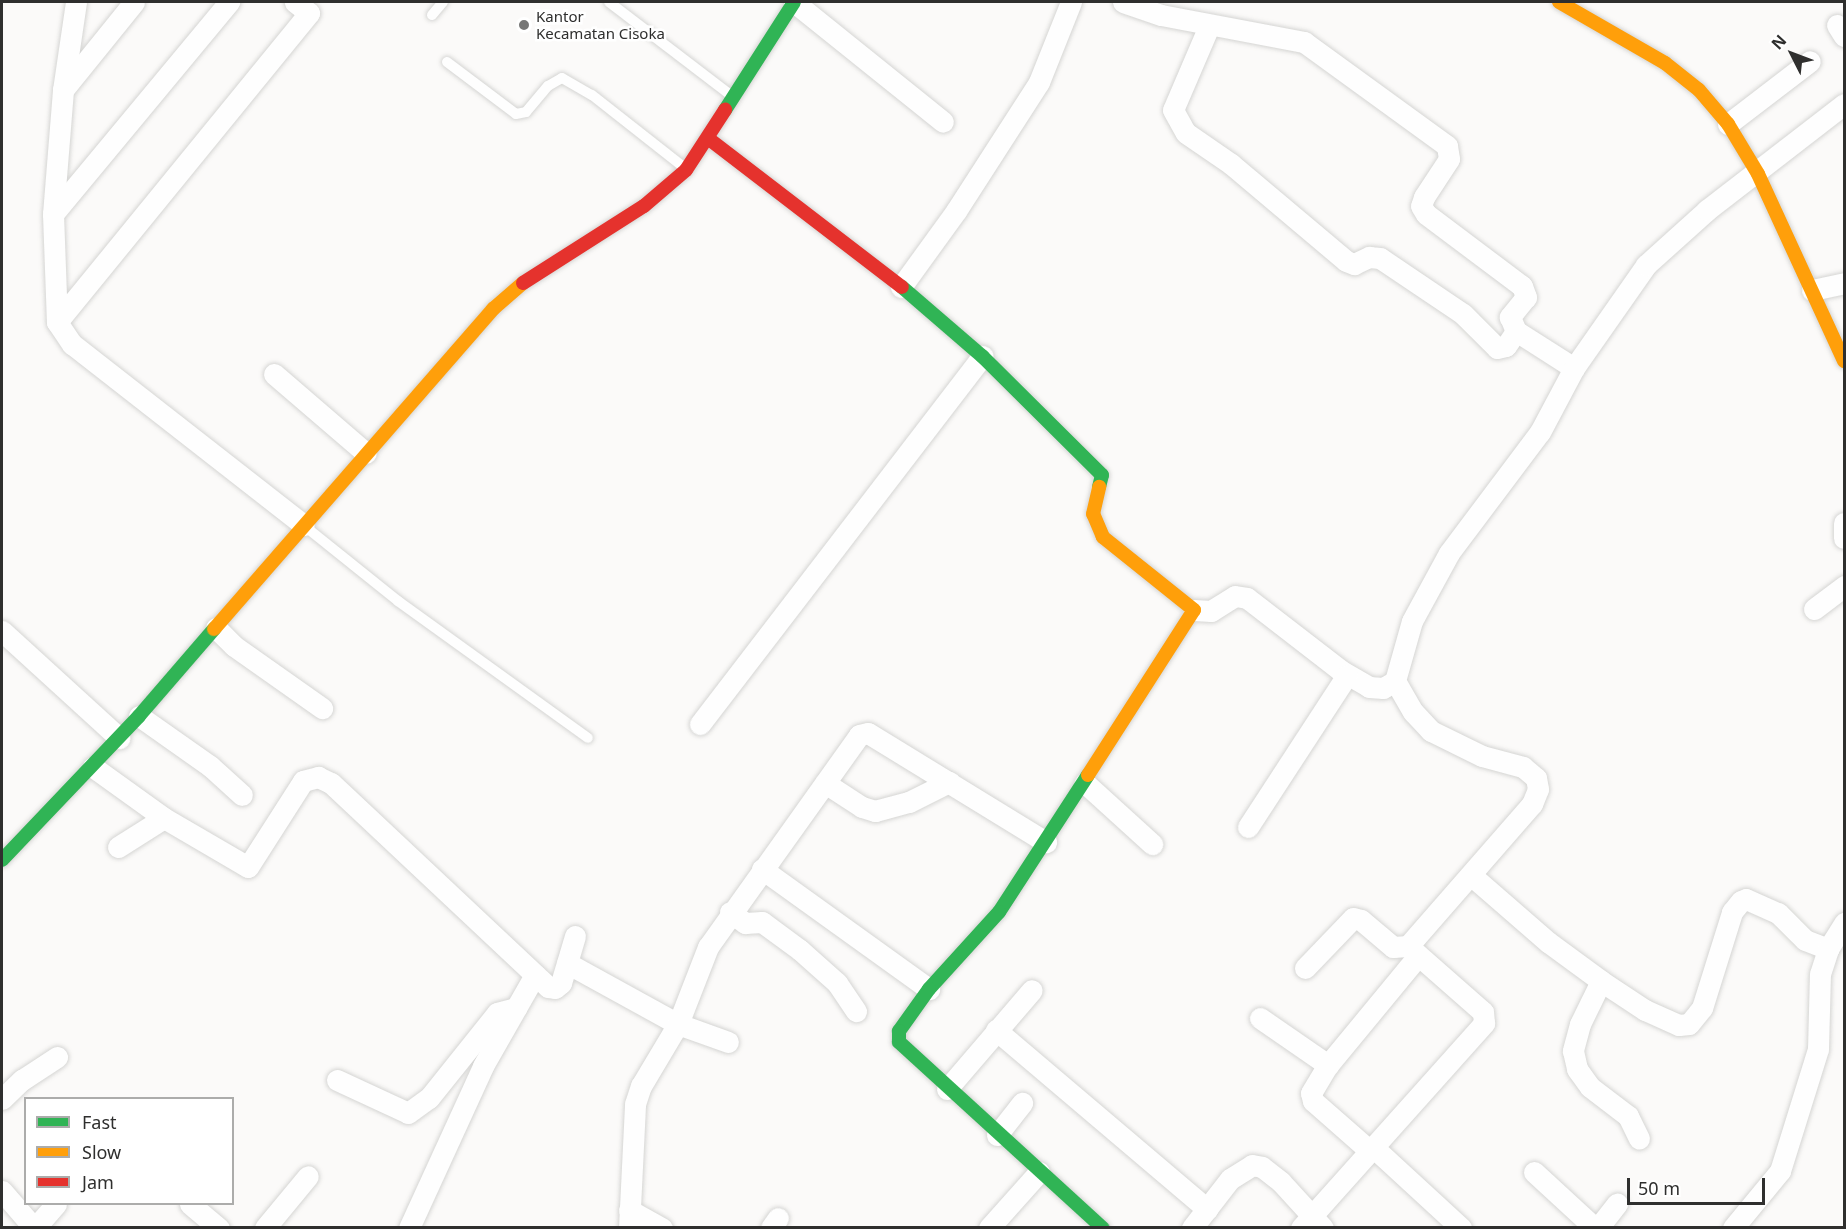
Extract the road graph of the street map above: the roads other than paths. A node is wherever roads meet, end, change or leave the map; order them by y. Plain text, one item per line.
1 (76, 2) edge
2 (134, 2) edge
3 (229, 2) edge
4 (295, 2) edge
5 (443, 2) edge
6 (609, 2) edge
7 (794, 2) edge
8 (1071, 2) edge
9 (1123, 2) edge
10 (1559, 2) edge
11 (432, 15) dead end
12 (1209, 26) junction
13 (1810, 61) dead end
14 (447, 62) dead end
15 (63, 90) junction
16 (734, 98) junction
17 (1845, 104) edge
18 (943, 122) dead end
19 (1728, 124) junction
20 (709, 139) junction
21 (686, 170) junction
22 (1758, 174) junction
23 (53, 214) junction
24 (1845, 283) edge
25 (901, 286) junction
26 (1812, 290) junction
27 (57, 322) junction
28 (1516, 331) junction
29 (982, 356) junction
30 (1845, 361) edge
31 (1574, 368) junction
32 (273, 374) dead end
33 (366, 453) junction
34 (1845, 523) edge
35 (304, 525) junction
36 (1845, 538) edge
37 (1845, 586) edge
38 (1814, 609) dead end
39 (1194, 610) junction
40 (216, 628) junction
41 (2, 632) edge
42 (1347, 675) junction
43 (1395, 681) junction
44 (322, 708) dead end
45 (140, 716) junction
46 (700, 724) dead end
47 (119, 738) junction
48 (588, 738) dead end
49 (93, 767) junction
50 (949, 782) junction
51 (825, 783) junction
52 (1085, 783) junction
53 (242, 795) dead end
54 (164, 818) junction
55 (1248, 827) dead end
56 (1046, 842) junction
57 (1152, 844) dead end
58 (118, 848) dead end
59 (2, 860) edge
60 (762, 868) junction
61 (1472, 876) junction
62 (730, 912) junction
63 (1845, 923) edge
64 (574, 936) dead end
65 (1828, 949) junction
66 (1413, 951) junction
67 (567, 963) junction
68 (1305, 968) dead end
69 (535, 975) junction
70 (1601, 981) junction
71 (929, 989) junction
72 (1032, 990) dead end
73 (516, 1008) junction
74 (856, 1011) dead end
75 (1260, 1018) dead end
76 (678, 1024) junction
77 (996, 1030) junction
78 (728, 1042) dead end
79 (57, 1057) dead end
80 (1328, 1065) junction
81 (337, 1080) dead end
82 (947, 1089) junction
83 (2, 1099) edge
84 (1022, 1103) dead end
85 (997, 1135) junction
86 (1639, 1139) dead end
87 (1371, 1149) junction
88 (1039, 1172) junction
89 (1534, 1172) dead end
90 (308, 1176) dead end
91 (2, 1191) edge
92 (1617, 1204) dead end
93 (54, 1205) edge
94 (192, 1205) edge
95 (1207, 1209) junction
96 (629, 1219) edge
97 (1311, 1224) edge
98 (1096, 1225) edge
99 (34, 1227) edge
100 (219, 1227) edge
101 (265, 1227) edge
102 (409, 1227) edge
103 (662, 1227) edge
104 (989, 1227) edge
105 (1192, 1227) edge
106 (1461, 1227) edge
107 (1597, 1227) edge
108 (1733, 1227) edge

1 - 15 street
2 - 15 street
3 - 23 street
4 - 27 street
5 - 11 lane
6 - 16 lane
7 - 16 street
7 - 18 street
8 - 25 street
9 - 12 street
10 - 19 street
12 - 28 street
12 - 28 street
13 - 19 street
14 - 21 lane
15 - 23 street
16 - 20 street
17 - 22 street
19 - 22 street
20 - 21 street
20 - 25 street
21 - 33 street
22 - 26 street
22 - 31 street
23 - 27 street
24 - 26 street
25 - 29 street
26 - 30 street
27 - 35 street
28 - 31 street
29 - 39 street
29 - 46 street
31 - 43 street
32 - 33 street
33 - 35 street
34 - 36 street
35 - 40 street
35 - 48 lane
37 - 38 street
39 - 42 street
39 - 52 street
40 - 44 street
40 - 45 street
41 - 47 street
42 - 43 street
42 - 55 street
43 - 61 street
45 - 47 street
45 - 53 street
47 - 49 street
49 - 54 street
49 - 59 street
50 - 51 street
50 - 51 street
50 - 56 street
51 - 60 street
52 - 56 street
52 - 57 street
54 - 58 street
54 - 69 street
56 - 71 street
60 - 62 street
60 - 71 street
61 - 66 street
61 - 70 street
62 - 74 street
62 - 76 street
63 - 65 street
64 - 67 street
65 - 70 street
65 - 108 street
66 - 68 street
66 - 80 street
66 - 87 street
67 - 69 street
67 - 76 street
69 - 73 street
70 - 86 street
71 - 82 street
72 - 77 street
73 - 81 street
73 - 102 street
75 - 80 street
76 - 78 street
76 - 96 street
77 - 82 street
77 - 95 street
79 - 83 street
80 - 87 street
82 - 85 street
84 - 85 street
85 - 88 street
87 - 97 street
87 - 106 street
88 - 98 street
88 - 104 street
89 - 107 street
90 - 101 street
91 - 99 street
92 - 107 street
93 - 99 street
94 - 100 street
95 - 97 street
95 - 105 street
96 - 103 street

